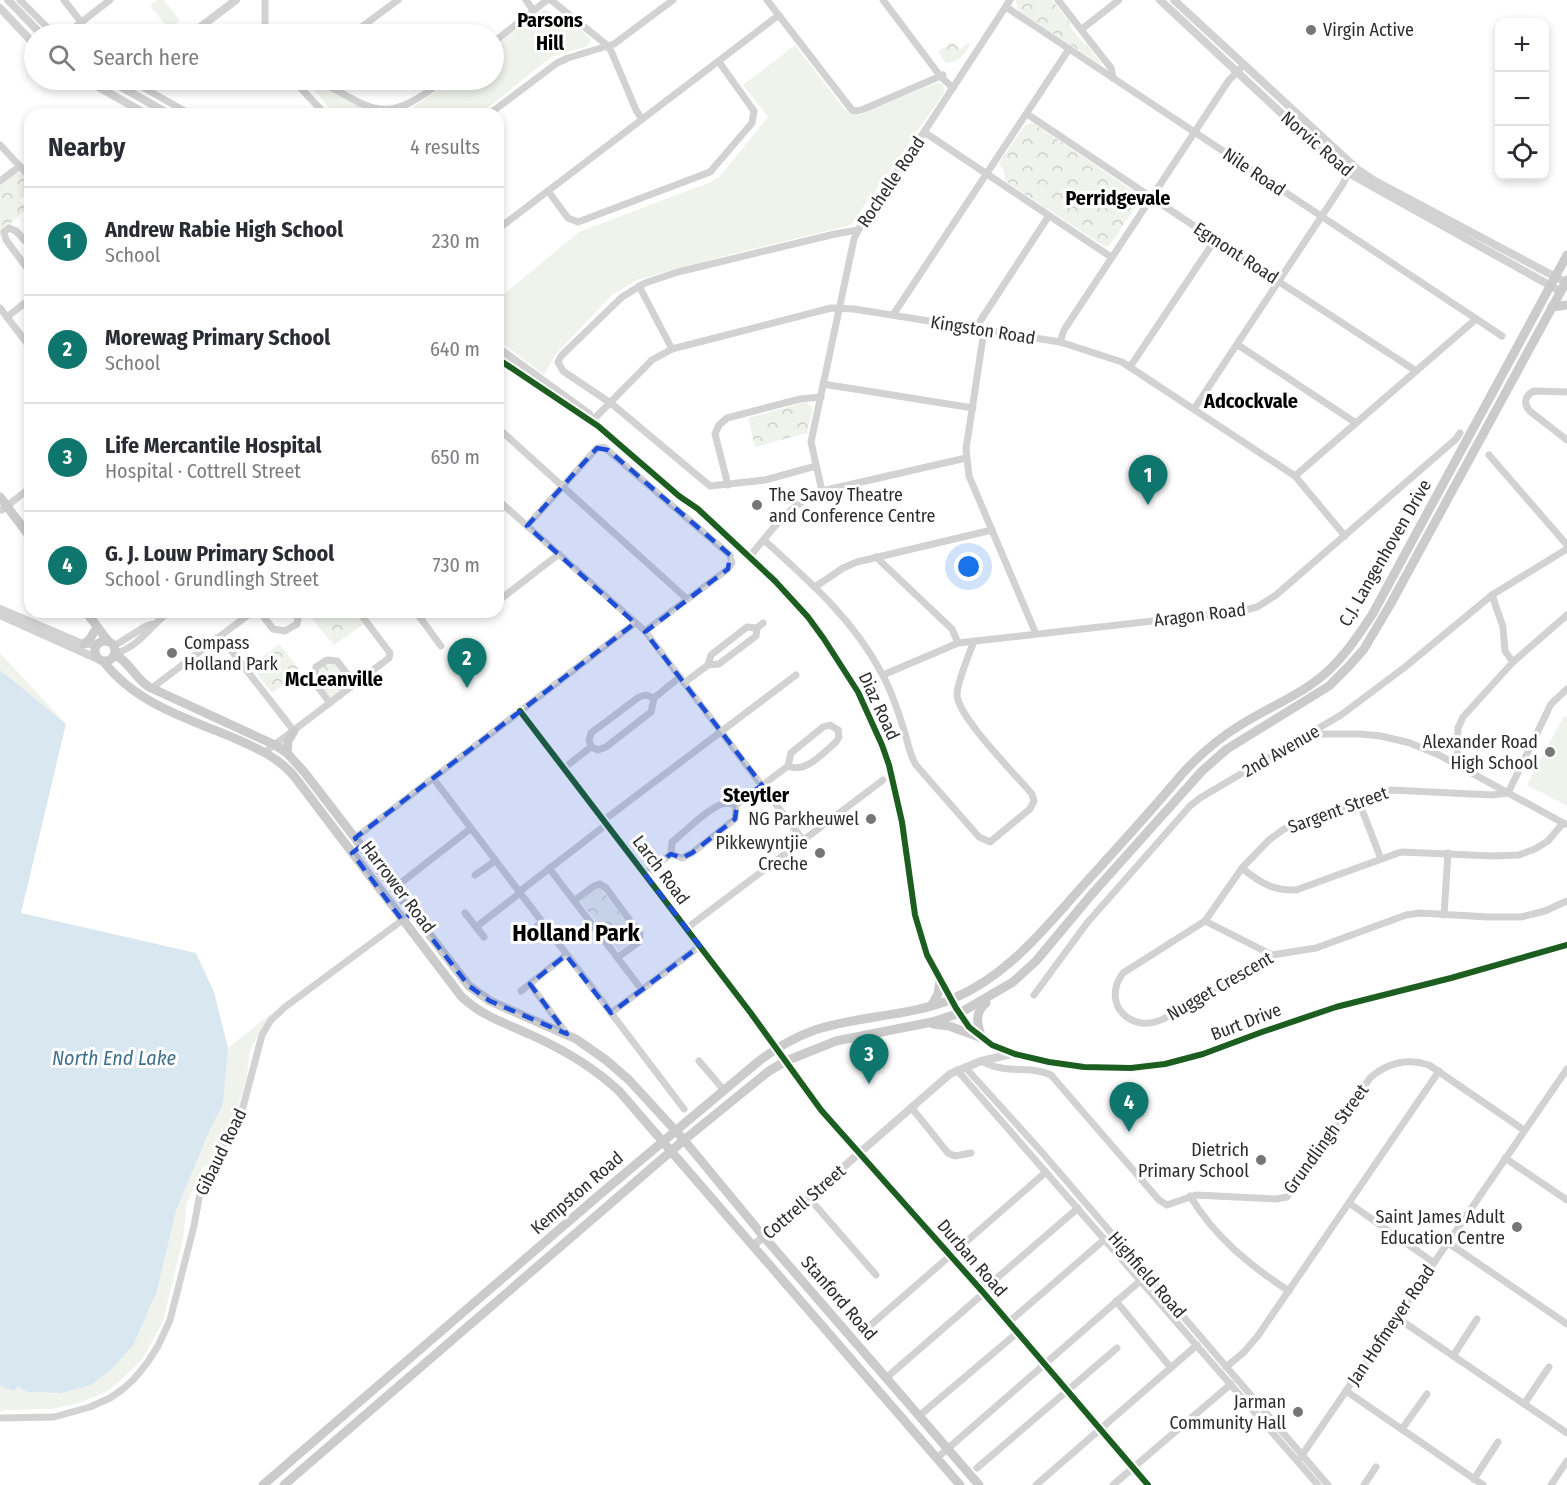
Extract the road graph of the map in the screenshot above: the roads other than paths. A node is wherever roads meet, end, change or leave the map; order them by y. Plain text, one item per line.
1 (8, 0) edge
2 (20, 0) edge
3 (64, 0) edge
4 (110, 0) edge
5 (236, 0) edge
6 (266, 0) edge
7 (398, 0) edge
8 (526, 0) edge
9 (549, 0) edge
10 (673, 0) edge
11 (767, 0) edge
12 (883, 0) edge
13 (1058, 0) edge
14 (1119, 0) edge
15 (1160, 0) edge
16 (1174, 0) edge
17 (1008, 3) edge
18 (0, 8) edge
19 (533, 9) junction
20 (779, 15) junction
21 (81, 22) junction
22 (31, 24) edge
23 (44, 24) edge
24 (78, 24) edge
25 (204, 24) edge
26 (265, 24) edge
27 (366, 24) edge
28 (1082, 29) junction
29 (24, 33) edge
30 (504, 34) edge
31 (608, 46) junction
32 (1069, 49) junction
33 (719, 62) junction
34 (1238, 66) junction
35 (940, 75) junction
36 (1113, 78) junction
37 (954, 86) junction
38 (104, 90) edge
39 (123, 90) edge
40 (127, 90) edge
41 (148, 90) edge
42 (303, 90) edge
43 (336, 90) edge
44 (429, 90) edge
45 (118, 98) junction
46 (136, 108) edge
47 (159, 108) edge
48 (180, 108) edge
49 (320, 108) edge
50 (377, 108) edge
51 (393, 108) edge
52 (497, 108) edge
53 (1027, 114) junction
54 (642, 119) junction
55 (924, 132) junction
56 (1194, 132) junction
57 (0, 146) edge
58 (20, 166) junction
59 (24, 170) edge
60 (1352, 170) junction
61 (986, 175) junction
62 (0, 180) edge
63 (548, 191) junction
64 (1152, 196) junction
65 (1048, 217) junction
66 (1322, 217) junction
67 (504, 224) edge
68 (858, 230) junction
69 (24, 240) edge
70 (1215, 240) junction
71 (1567, 255) edge
72 (1111, 257) junction
73 (24, 264) edge
74 (1555, 277) junction
75 (1279, 280) junction
76 (639, 286) junction
77 (1551, 286) junction
78 (1565, 287) edge
79 (24, 304) edge
80 (1567, 305) edge
81 (1552, 307) junction
82 (0, 308) edge
83 (839, 308) junction
84 (893, 315) junction
85 (7, 317) junction
86 (1476, 319) junction
87 (975, 329) junction
88 (984, 331) junction
89 (1502, 336) dead end
90 (24, 339) edge
91 (1060, 342) junction
92 (1238, 345) junction
93 (672, 349) junction
94 (504, 353) edge
95 (504, 363) edge
96 (1130, 367) junction
97 (1416, 371) junction
98 (823, 384) junction
99 (1567, 393) edge
100 (821, 397) junction
101 (609, 402) junction
102 (973, 408) junction
103 (1194, 409) junction
104 (593, 420) junction
105 (1356, 423) junction
106 (504, 433) edge
107 (1460, 433) dead end
108 (1567, 440) edge
109 (1489, 454) dead end
110 (966, 458) junction
111 (816, 466) junction
112 (1295, 476) junction
113 (728, 485) junction
114 (563, 486) junction
115 (822, 491) junction
116 (24, 492) edge
117 (0, 497) edge
118 (504, 505) edge
119 (3, 507) edge
120 (527, 526) junction
121 (24, 530) edge
122 (992, 530) junction
123 (1345, 536) junction
124 (24, 537) edge
125 (764, 540) junction
126 (1567, 547) edge
127 (559, 554) junction
128 (750, 556) junction
129 (876, 557) junction
130 (815, 587) junction
131 (1492, 595) junction
132 (504, 596) edge
133 (687, 599) junction
134 (0, 609) edge
135 (0, 615) edge
136 (1567, 615) edge
137 (84, 618) edge
138 (90, 618) edge
139 (159, 618) edge
140 (244, 618) edge
141 (265, 618) edge
142 (298, 618) edge
143 (363, 618) edge
144 (421, 618) edge
145 (635, 623) junction
146 (763, 623) dead end
147 (757, 628) junction
148 (645, 631) junction
149 (94, 632) junction
150 (1036, 634) junction
151 (220, 636) junction
152 (974, 641) junction
153 (958, 643) junction
154 (84, 644) junction
155 (441, 646) dead end
156 (108, 647) junction
157 (101, 660) junction
158 (1513, 662) junction
159 (708, 664) junction
160 (796, 675) dead end
161 (883, 675) junction
162 (682, 680) junction
163 (355, 684) junction
164 (152, 688) junction
165 (1567, 689) edge
166 (654, 698) junction
167 (330, 703) junction
168 (520, 711) junction
169 (294, 731) junction
170 (721, 732) junction
171 (1310, 734) junction
172 (275, 746) junction
173 (591, 747) junction
174 (265, 752) junction
175 (287, 753) junction
176 (1457, 764) junction
177 (788, 765) junction
178 (564, 768) junction
179 (433, 778) junction
180 (883, 780) dead end
181 (762, 785) junction
182 (1508, 793) junction
183 (1359, 802) junction
184 (736, 805) junction
185 (606, 822) junction
186 (1565, 824) edge
187 (470, 829) junction
188 (803, 840) junction
189 (358, 842) junction
190 (352, 853) junction
191 (1448, 853) junction
192 (671, 854) junction
193 (1380, 859) junction
194 (495, 861) junction
195 (549, 868) junction
196 (1242, 868) junction
197 (476, 874) dead end
198 (645, 874) junction
199 (393, 889) junction
200 (520, 892) junction
201 (575, 900) junction
202 (1567, 901) edge
203 (412, 913) junction
204 (465, 913) dead end
205 (1444, 915) junction
206 (402, 920) junction
207 (1205, 921) junction
208 (542, 922) junction
209 (476, 927) junction
210 (687, 928) junction
211 (526, 936) dead end
212 (484, 937) dead end
213 (1567, 945) edge
214 (700, 946) junction
215 (566, 955) junction
216 (1272, 955) junction
217 (618, 957) junction
218 (940, 981) junction
219 (530, 984) junction
220 (1006, 987) junction
221 (642, 990) junction
222 (521, 991) dead end
223 (1034, 995) dead end
224 (951, 999) junction
225 (931, 1006) junction
226 (1121, 1011) joint
227 (612, 1013) junction
228 (960, 1013) junction
229 (916, 1025) junction
230 (567, 1034) junction
231 (982, 1038) junction
232 (776, 1049) junction
233 (1015, 1054) junction
234 (699, 1061) dead end
235 (786, 1061) junction
236 (981, 1061) junction
237 (961, 1068) junction
238 (1567, 1069) edge
239 (1439, 1071) junction
240 (723, 1089) junction
241 (644, 1096) junction
242 (911, 1107) junction
243 (684, 1109) dead end
244 (686, 1121) junction
245 (675, 1130) junction
246 (1524, 1130) junction
247 (663, 1140) junction
248 (684, 1140) junction
249 (672, 1151) junction
250 (860, 1153) junction
251 (971, 1153) dead end
252 (1505, 1158) junction
253 (1046, 1172) junction
254 (1190, 1196) junction
255 (809, 1198) junction
256 (1567, 1200) edge
257 (1349, 1203) junction
258 (1078, 1208) junction
259 (764, 1237) junction
260 (1105, 1239) junction
261 (1447, 1242) junction
262 (754, 1245) junction
263 (950, 1255) junction
264 (1434, 1262) junction
265 (876, 1275) dead end
266 (1140, 1281) junction
267 (1289, 1291) junction
268 (983, 1292) junction
269 (1116, 1301) junction
270 (1396, 1317) junction
271 (1477, 1319) dead end
272 (1009, 1322) junction
273 (1567, 1324) edge
274 (865, 1330) dead end
275 (1017, 1333) junction
276 (1197, 1346) junction
277 (1117, 1348) dead end
278 (1453, 1356) junction
279 (1044, 1364) junction
280 (1226, 1366) junction
281 (1549, 1367) dead end
282 (1172, 1368) junction
283 (886, 1378) junction
284 (1231, 1384) junction
285 (1068, 1390) junction
286 (1346, 1391) junction
287 (1427, 1394) dead end
288 (1524, 1404) junction
289 (920, 1416) junction
290 (0, 1418) edge
291 (1100, 1429) junction
292 (1402, 1429) junction
293 (1567, 1433) edge
294 (1498, 1442) dead end
295 (948, 1449) junction
296 (1302, 1455) junction
297 (937, 1458) junction
298 (1297, 1461) junction
299 (1567, 1461) edge
300 (1133, 1467) junction
301 (1376, 1467) dead end
302 (977, 1468) dead end
303 (1474, 1479) junction
304 (263, 1485) edge
305 (284, 1485) edge
306 (960, 1485) edge
307 (979, 1485) edge
308 (1036, 1485) edge
309 (1113, 1485) edge
310 (1148, 1485) edge
311 (1318, 1485) edge
312 (1328, 1485) edge
313 (1364, 1485) edge
314 (1483, 1485) edge
315 (1551, 1485) edge

1 - 22 street
2 - 23 street
3 - 21 street
4 - 21 street
5 - 25 street
6 - 26 street
7 - 27 street
8 - 19 street
9 - 19 street
9 - 31 street
10 - 31 street
11 - 20 street
12 - 35 street
13 - 28 street
14 - 28 street
15 - 34 street, Norvic Road
16 - 34 street, Norvic Road
17 - 32 street, Nile Road
17 - 37 street, Rochelle Road
18 - 29 street
19 - 30 street
20 - 33 street
20 - 35 street
21 - 24 street
28 - 36 street
31 - 52 street
31 - 54 street
32 - 36 street, Nile Road
32 - 53 street
33 - 54 street
33 - 63 street
34 - 56 street
34 - 60 street, Norvic Road
35 - 37 street
36 - 56 street, Nile Road
37 - 55 street, Rochelle Road
38 - 45 street
39 - 45 street
40 - 47 street
41 - 48 street
42 - 49 street
43 - 50 street
44 - 51 street
45 - 46 street
53 - 61 street
53 - 64 street, Egmont Road
54 - 63 street
55 - 61 street
55 - 68 street, Rochelle Road
56 - 64 street
56 - 66 street, Nile Road
57 - 58 street
58 - 59 street
58 - 62 street
60 - 66 street
60 - 74 street, Norvic Road
60 - 77 street, Norvic Road
61 - 65 street
61 - 84 street
63 - 67 street
64 - 70 street, Egmont Road
64 - 72 street
65 - 72 street
65 - 87 street
66 - 75 street
66 - 86 street, Nile Road
68 - 76 street
68 - 83 street, Rochelle Road
69 - 73 street
70 - 75 street, Egmont Road
70 - 96 street
71 - 74 main road, C.J. Langenhoven Drive
72 - 91 street
74 - 77 main road, C.J. Langenhoven Drive
74 - 78 street, Norvic Road
75 - 92 street
75 - 97 street, Egmont Road
76 - 93 street
76 - 101 street
77 - 78 street, Norvic Road
77 - 224 main road, C.J. Langenhoven Drive
78 - 81 main road, C.J. Langenhoven Drive
79 - 85 street
80 - 81 main road
81 - 220 main road, C.J. Langenhoven Drive
82 - 85 street
83 - 84 street, Kingston Road
83 - 93 street, Kingston Road
83 - 98 street, Rochelle Road
84 - 87 street, Kingston Road
85 - 90 street
86 - 89 street, Nile Road
86 - 97 street
87 - 88 street, Kingston Road
88 - 91 street, Kingston Road
88 - 102 street
91 - 96 street, Kingston Road
92 - 103 street
92 - 105 street
93 - 101 street, Kingston Road
94 - 104 street, Diaz Road
95 - 104 street, Diaz Road
96 - 103 street, Kingston Road
97 - 105 street
98 - 100 street, Rochelle Road
98 - 102 street
99 - 108 street
100 - 111 street, Rochelle Road
100 - 113 street
101 - 104 street, Kingston Road
101 - 113 street
102 - 110 street
103 - 112 street, Kingston Road
104 - 128 street, Diaz Road
105 - 112 street
106 - 114 street
107 - 123 street, Aragon Road
109 - 126 street
110 - 115 street
110 - 122 street
111 - 113 street
111 - 115 street, Rochelle Road
112 - 123 street, Kingston Road
114 - 120 street
114 - 133 street
114 - 133 street
115 - 125 street
116 - 119 street
117 - 119 main road
118 - 120 street
119 - 121 main road
119 - 124 main road
120 - 127 street
122 - 129 street
122 - 150 street
123 - 150 street, Aragon Road
125 - 128 street
125 - 130 street, Diaz Road
126 - 131 street, 2nd Avenue
127 - 132 street
127 - 145 street
128 - 218 street, Diaz Road
129 - 130 street
129 - 153 street
130 - 161 street, Diaz Road
131 - 158 street
131 - 171 street, 2nd Avenue
133 - 148 street
134 - 154 street
135 - 157 street
136 - 158 street
137 - 149 main road, Harrower Road
138 - 156 main road, Harrower Road
139 - 156 street
140 - 151 street
141 - 142 street
143 - 163 street
144 - 155 street
145 - 148 street
145 - 168 street
146 - 147 street
147 - 159 street
147 - 159 street
148 - 162 street
149 - 154 main road
149 - 156 main road, Harrower Road
150 - 152 street, Aragon Road
151 - 164 street
151 - 169 street
152 - 153 street, Aragon Road
152 - 161 street, Diaz Road
153 - 161 street, Aragon Road
154 - 156 street
156 - 157 main road
156 - 157 main road
156 - 164 main road, Harrower Road
157 - 174 main road, Harrower Road
158 - 176 street
159 - 162 street
160 - 170 street
162 - 166 street
162 - 170 street
163 - 167 street
163 - 167 street
164 - 172 main road, Harrower Road
165 - 182 street
166 - 173 street
166 - 173 street
167 - 169 street
168 - 178 street, Larch Road
168 - 179 street
169 - 172 street
169 - 175 main road
170 - 181 street
170 - 185 street
171 - 176 street
171 - 223 street, 2nd Avenue
172 - 174 street
172 - 175 main road, Harrower Road
173 - 178 street
174 - 190 main road, Harrower Road
175 - 189 main road, Harrower Road
176 - 182 street
177 - 177 street
177 - 181 street
178 - 185 street, Larch Road
179 - 187 street
179 - 189 street
180 - 188 street
181 - 184 street
181 - 188 street
182 - 183 street, Sargent Street
182 - 186 street
183 - 193 street
183 - 196 street, Sargent Street
184 - 192 street
184 - 192 street
185 - 195 street
185 - 198 street, Larch Road
186 - 191 street
187 - 194 street
187 - 199 street
188 - 210 street
189 - 190 main road
189 - 199 main road, Harrower Road
190 - 206 main road, Harrower Road
191 - 193 street
191 - 205 street
192 - 198 street
193 - 196 street
194 - 197 street
194 - 200 street
195 - 200 street
195 - 201 street
196 - 207 street, Sargent Street
198 - 210 street, Larch Road
199 - 203 main road, Harrower Road
200 - 208 street
200 - 209 street
201 - 217 street
201 - 217 street
202 - 205 street, Nugget Crescent
203 - 206 street, Gibaud Road
203 - 230 main road, Harrower Road
204 - 209 street
205 - 216 street, Nugget Crescent
206 - 247 main road, Harrower Road
206 - 290 street, Gibaud Road
207 - 216 street
207 - 226 street, Sargent Street
208 - 211 street
208 - 215 street
209 - 212 street
210 - 214 street, Larch Road
213 - 233 street, Burt Drive
214 - 221 street
214 - 232 street, Larch Road
215 - 219 street
215 - 227 street
216 - 226 street, Nugget Crescent
217 - 221 street
218 - 224 street, Diaz Road
218 - 225 main road
219 - 222 street
219 - 230 street
220 - 228 main road, C.J. Langenhoven Drive
220 - 231 main road
221 - 227 street
224 - 225 main road, Kempston Road
224 - 228 street, Burt Drive
225 - 232 main road, Kempston Road
227 - 243 street
228 - 229 main road, Kempston Road
228 - 231 street, Burt Drive
229 - 231 main road
229 - 235 main road, Kempston Road
230 - 241 main road, Harrower Road
231 - 233 street, Burt Drive
232 - 235 street, Durban Road
232 - 240 main road, Kempston Road
233 - 236 street, Cottrell Street
234 - 240 street
235 - 248 main road, Kempston Road
235 - 250 street, Durban Road
236 - 237 street, Cottrell Street
236 - 254 street, Grundlingh Street
237 - 242 street, Cottrell Street
237 - 253 street, Highfield Road
237 - 280 street, Highfield Road
238 - 246 street, Jan Hofmeyer Road
239 - 246 street
239 - 254 street, Grundlingh Street
239 - 257 street
240 - 244 main road, Kempston Road
241 - 244 main road
241 - 245 main road, Harrower Road
242 - 250 street, Cottrell Street
242 - 251 street
244 - 245 main road, Kempston Road
245 - 247 main road, Kempston Road
245 - 248 main road, Stanford Road
246 - 252 street, Jan Hofmeyer Road
247 - 249 main road, Stanford Road
247 - 304 main road, Kempston Road
248 - 249 main road, Kempston Road
248 - 259 main road, Stanford Road
249 - 262 main road, Stanford Road
249 - 305 main road, Kempston Road
250 - 255 street, Cottrell Street
250 - 263 street, Durban Road
252 - 256 street
252 - 261 street, Jan Hofmeyer Road
253 - 258 street, Highfield Road
253 - 263 street
254 - 267 street
255 - 259 street, Cottrell Street
255 - 265 street
257 - 264 street
257 - 267 street
258 - 260 street, Highfield Road
258 - 268 street
259 - 262 street, Cottrell Street
259 - 283 main road, Stanford Road
260 - 266 street, Highfield Road
260 - 272 street
261 - 264 street, Jan Hofmeyer Road
261 - 273 street
262 - 297 main road, Stanford Road
263 - 268 street, Durban Road
263 - 274 street
264 - 270 street, Jan Hofmeyer Road
266 - 269 street
266 - 276 street, Highfield Road
267 - 280 street
268 - 272 street, Durban Road
268 - 283 street
269 - 279 street
269 - 282 street
270 - 278 street
270 - 286 street, Jan Hofmeyer Road
271 - 278 street
272 - 275 street, Durban Road
275 - 279 street, Durban Road
275 - 289 street
276 - 282 street
276 - 284 street, Highfield Road
277 - 285 street
278 - 288 street
279 - 285 street, Durban Road
279 - 295 street
280 - 296 street, Highfield Road
281 - 288 street
282 - 291 street
283 - 289 main road, Stanford Road
284 - 298 street, Highfield Road
284 - 300 street
285 - 291 street, Durban Road
285 - 302 street
286 - 292 street
286 - 296 street, Jan Hofmeyer Road
287 - 292 street
288 - 293 street
289 - 295 main road, Stanford Road
291 - 300 street, Durban Road
291 - 308 street
292 - 303 street
294 - 303 street
295 - 297 street
295 - 307 main road, Stanford Road
296 - 298 street, Jan Hofmeyer Road
296 - 312 street, Highfield Road
297 - 306 main road, Stanford Road
298 - 311 street, Highfield Road
299 - 315 street
300 - 309 street
300 - 310 street, Durban Road
301 - 313 street
303 - 314 street

